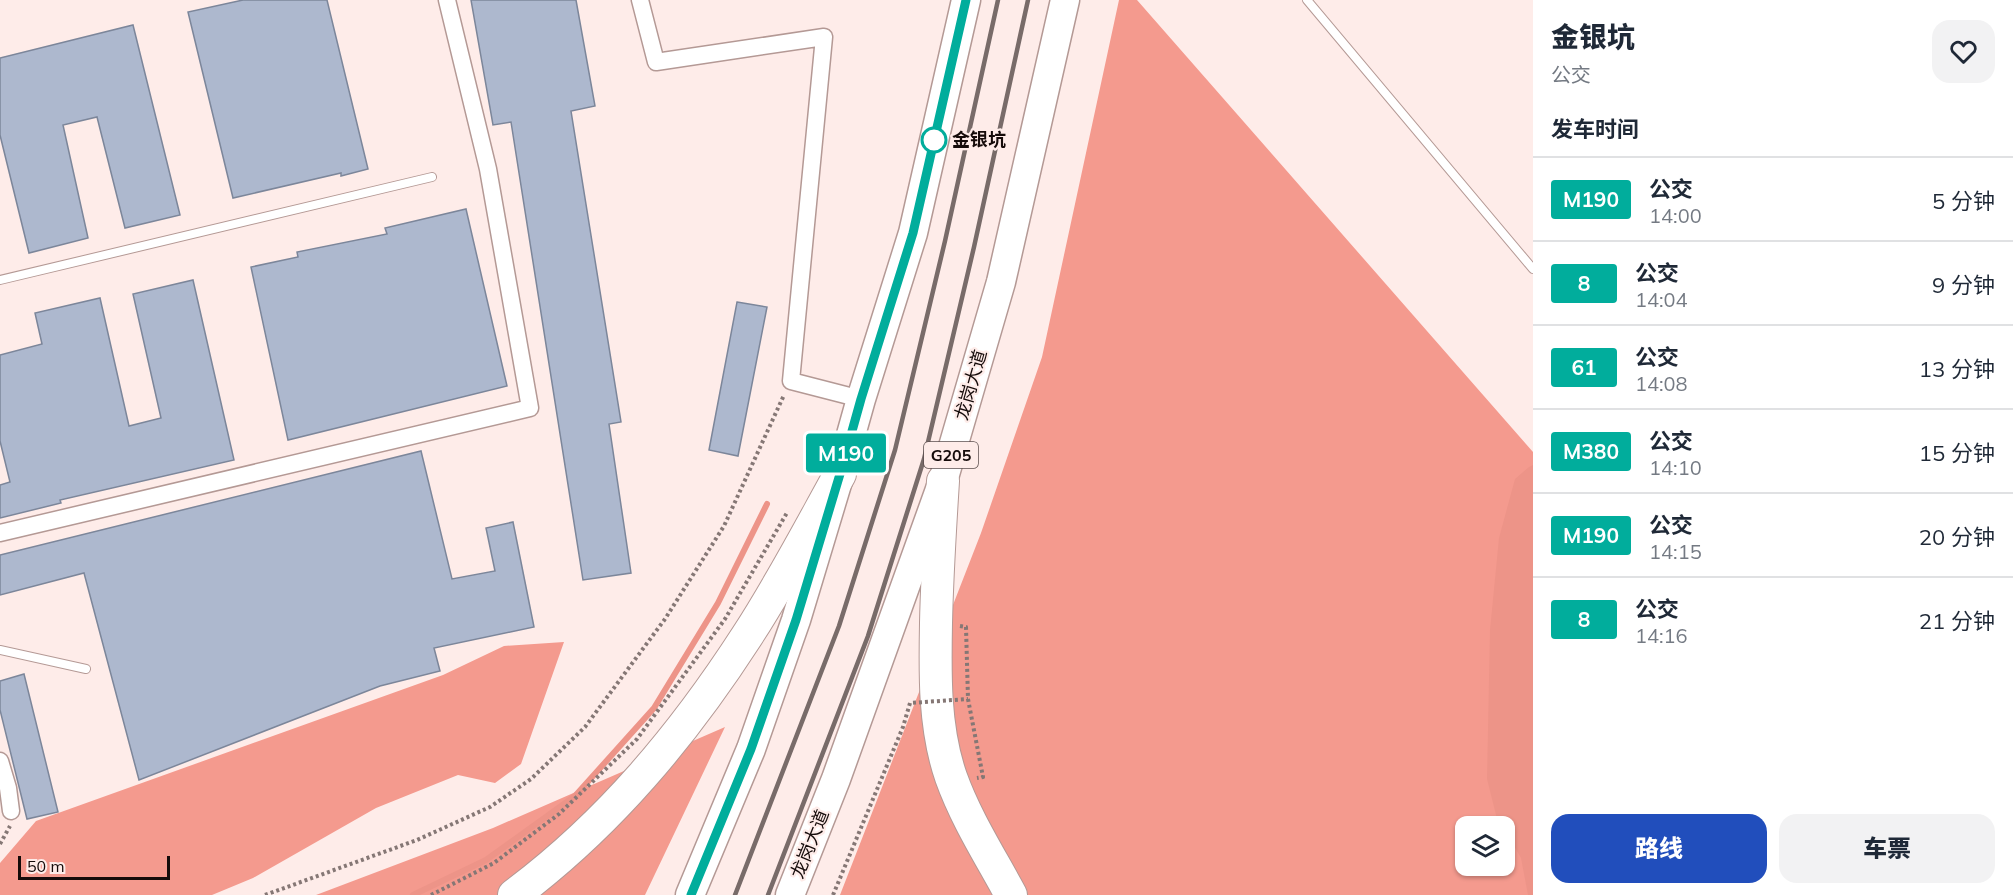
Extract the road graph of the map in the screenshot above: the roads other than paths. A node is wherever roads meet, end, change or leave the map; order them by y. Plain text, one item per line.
1 (447, 0) edge
2 (640, 0) edge
3 (966, 0) edge
4 (1065, 0) edge
5 (1307, 0) edge
6 (432, 177) dead end
7 (1533, 270) edge
8 (0, 280) edge
9 (861, 399) junction
10 (840, 474) junction
11 (943, 481) junction
12 (0, 532) edge
13 (0, 650) edge
14 (86, 669) dead end
15 (0, 761) edge
16 (11, 811) dead end
17 (514, 895) edge
18 (690, 895) edge
19 (790, 895) edge
20 (1011, 895) edge

1 - 12 street
2 - 9 street
3 - 9 highway
4 - 11 highway, 龙岗大道 / G205
5 - 7 lane
6 - 8 lane
9 - 10 highway
10 - 17 highway
10 - 18 highway
11 - 19 highway, 龙岗大道 / G205
11 - 20 highway
13 - 14 lane
15 - 16 street

